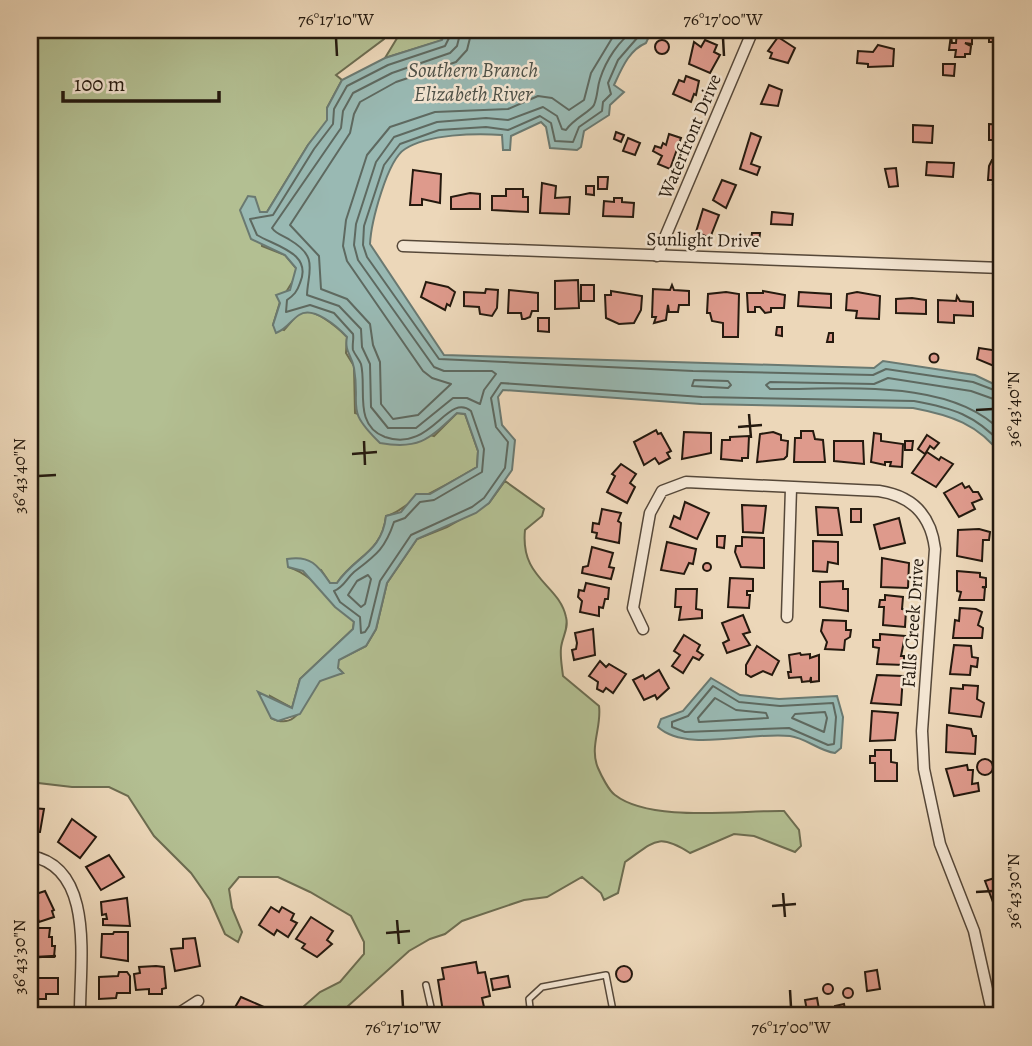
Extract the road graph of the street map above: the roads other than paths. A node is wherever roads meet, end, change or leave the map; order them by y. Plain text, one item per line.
1 (753, 30) edge
2 (402, 246) dead end
3 (657, 256) junction
4 (1002, 268) edge
5 (791, 488) junction
6 (787, 617) dead end
7 (643, 629) dead end
8 (30, 856) edge
9 (426, 985) dead end
10 (198, 1001) dead end
11 (80, 1016) edge
12 (164, 1016) edge
13 (433, 1016) edge
14 (531, 1016) edge
15 (614, 1016) edge
16 (993, 1016) edge

1 - 3 street, Waterfront Drive
2 - 3 street, Sunlight Drive
3 - 4 street, Sunlight Drive
5 - 6 street
5 - 7 street, Falls Creek Drive
5 - 16 street, Falls Creek Drive
8 - 11 street
9 - 13 lane
10 - 12 street
14 - 15 lane

